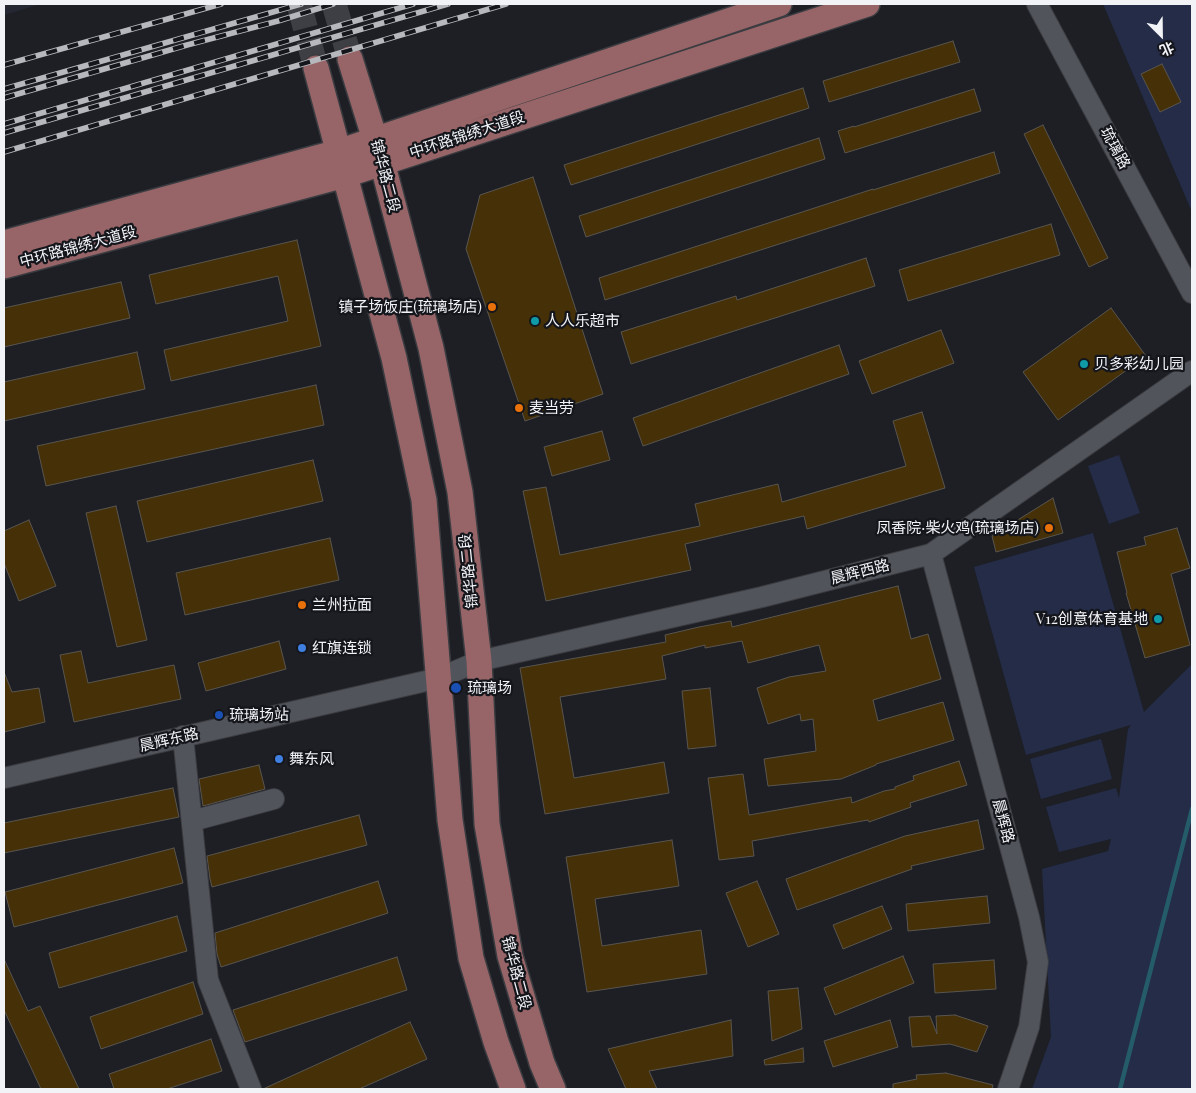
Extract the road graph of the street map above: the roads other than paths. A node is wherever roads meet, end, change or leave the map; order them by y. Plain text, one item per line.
1 (779, 4) edge
2 (867, 4) edge
3 (1037, 4) edge
4 (350, 58) tunnel mouth
5 (316, 68) tunnel mouth
6 (379, 151) junction
7 (338, 152) junction
8 (345, 175) junction
9 (4, 243) edge
10 (4, 266) edge
11 (1192, 293) edge
12 (1192, 371) edge
13 (931, 554) junction
14 (479, 661) junction
15 (439, 678) junction
16 (183, 736) junction
17 (4, 778) edge
18 (274, 799) dead end
19 (192, 821) junction
20 (251, 1089) edge
21 (513, 1089) edge
22 (553, 1089) edge
23 (1008, 1089) edge

1 - 6 main road, 中环路锦绣大道段
2 - 6 main road, 中环路锦绣大道段
3 - 11 street, 琉璃路
4 - 6 main road, 锦华路二段
5 - 7 main road
6 - 7 main road, 中环路锦绣大道段
6 - 8 main road, 中环路锦绣大道段
6 - 14 main road, 锦华路二段
7 - 8 main road
7 - 9 main road, 中环路锦绣大道段
8 - 10 main road, 中环路锦绣大道段
8 - 15 main road
12 - 13 street, 晨辉西路
13 - 14 street, 晨辉西路
13 - 23 street, 晨辉路
14 - 15 street, 晨辉东路
14 - 22 main road, 锦华路二段
15 - 16 street, 晨辉东路
15 - 21 main road
16 - 17 street, 晨辉东路
16 - 19 street
18 - 19 street
19 - 20 street

